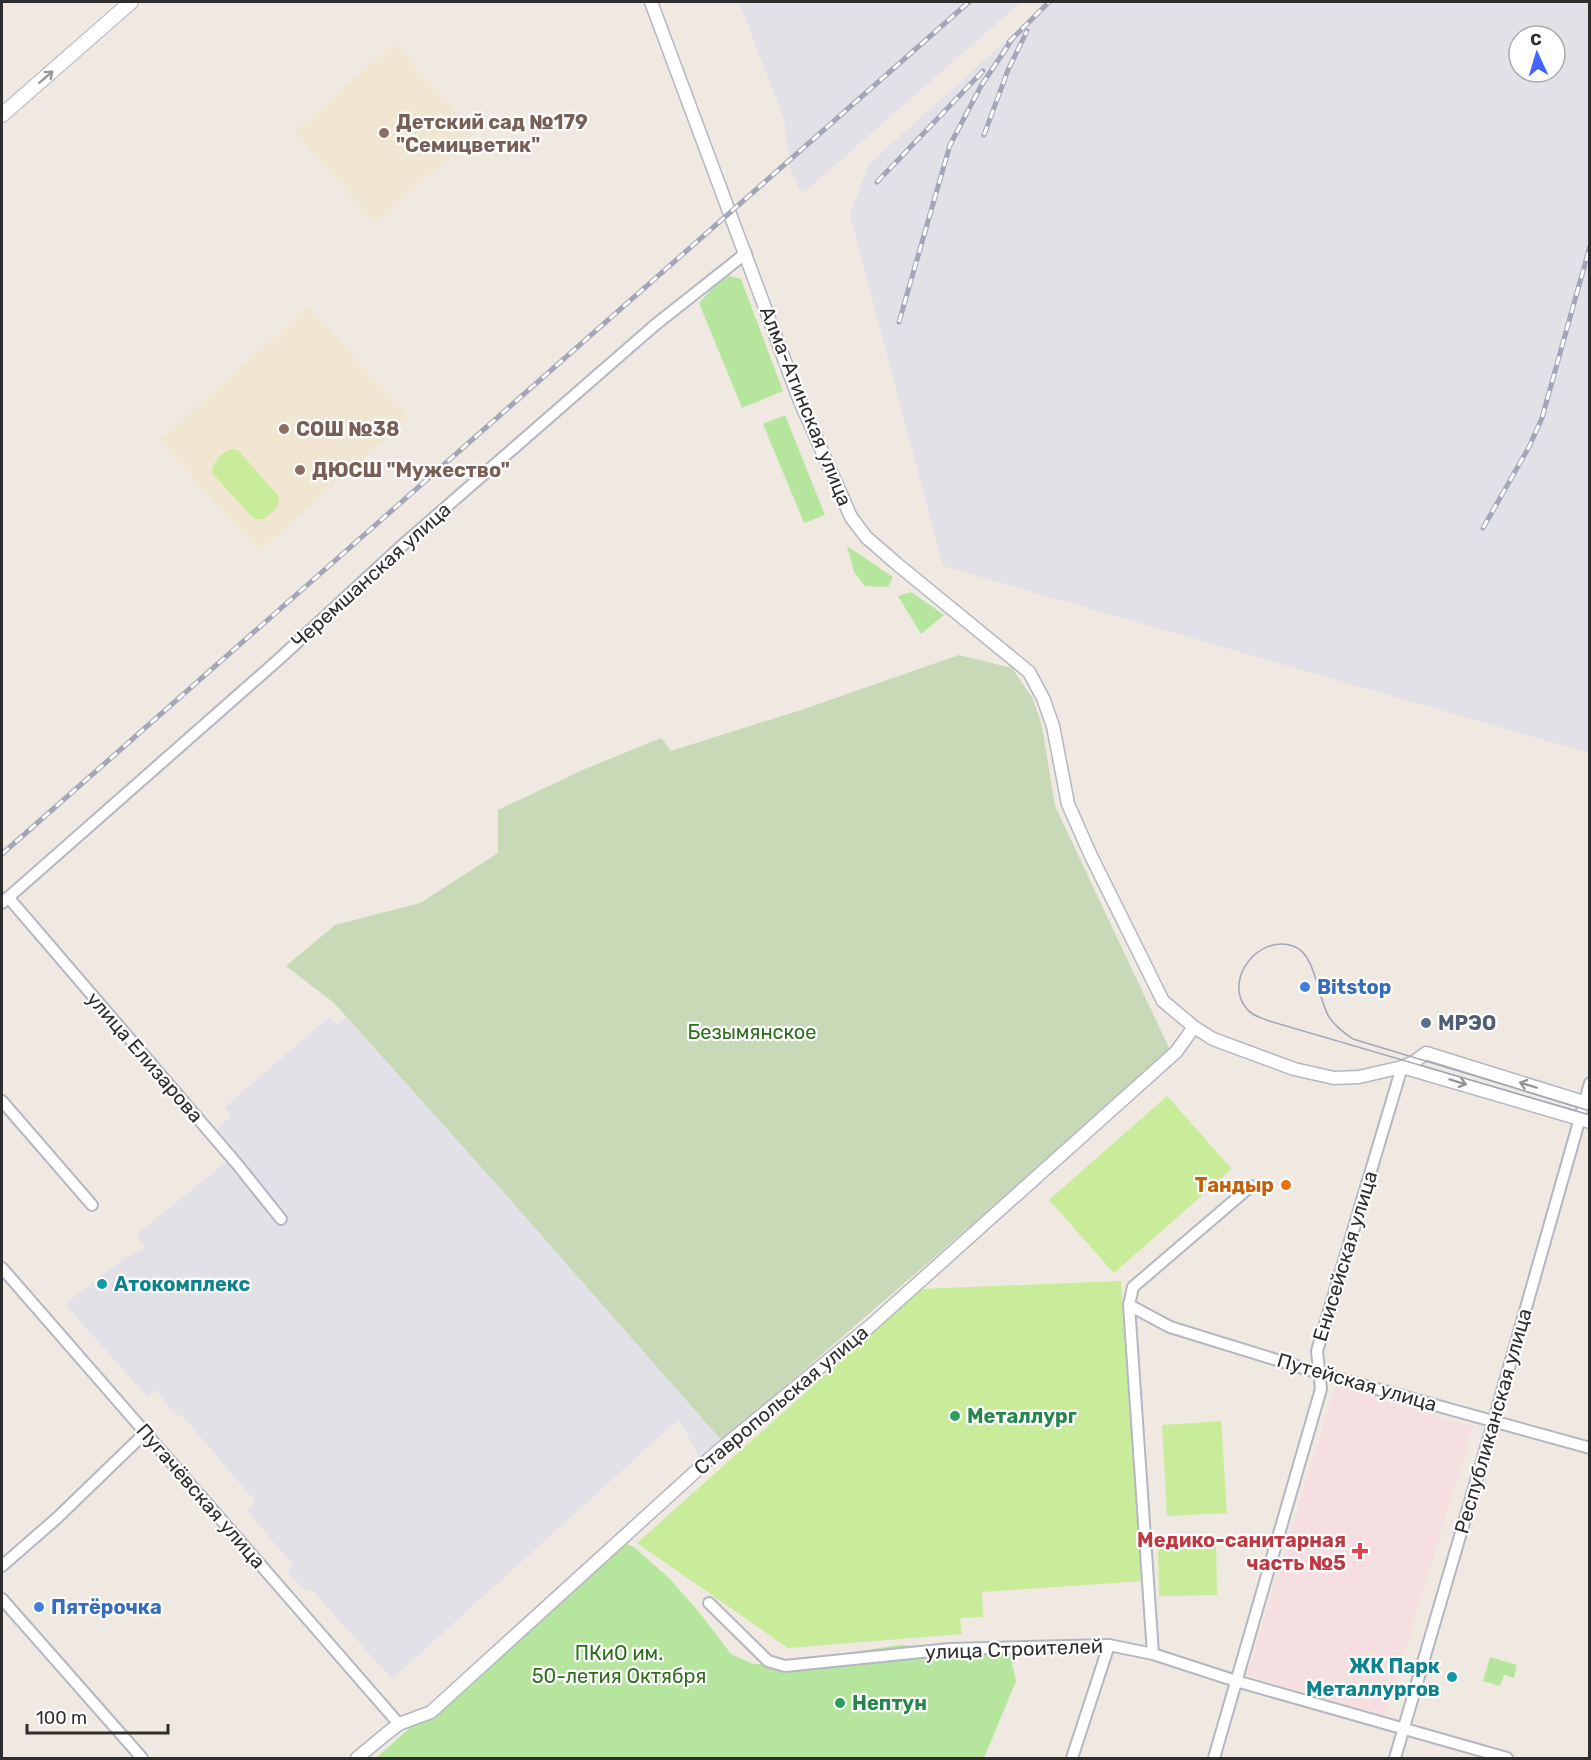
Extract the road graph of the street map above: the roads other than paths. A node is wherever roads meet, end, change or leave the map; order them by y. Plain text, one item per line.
1 (131, 2) edge
2 (651, 2) edge
3 (2, 115) edge
4 (746, 253) junction
5 (5, 900) edge
6 (1194, 1027) junction
7 (1402, 1066) junction
8 (1590, 1083) edge
9 (2, 1101) edge
10 (1587, 1103) edge
11 (1585, 1120) edge
12 (1251, 1186) dead end
13 (93, 1205) dead end
14 (281, 1219) dead end
15 (2, 1269) edge
16 (1129, 1305) junction
17 (1319, 1373) junction
18 (1494, 1420) junction
19 (146, 1432) junction
20 (1590, 1448) edge
21 (2, 1566) edge
22 (2, 1599) edge
23 (709, 1603) dead end
24 (1109, 1645) junction
25 (1153, 1654) junction
26 (1236, 1681) junction
27 (399, 1724) junction
28 (1403, 1729) junction
29 (142, 1758) edge
30 (357, 1758) edge
31 (1072, 1758) edge
32 (1214, 1758) edge
33 (1395, 1758) edge
34 (1507, 1758) edge

3 -> 1 main road
2 - 4 street, Алма-Атинская улица
4 - 5 street, Черемшанская улица
4 - 6 street, Алма-Атинская улица
5 - 14 street, улица Елизарова
6 - 7 street, Алма-Атинская улица
6 - 27 street, Ставропольская улица
10 -> 7 street, Алма-Атинская улица
7 -> 11 street
7 - 17 street, Енисейская улица
8 - 10 street, Республиканская улица
9 - 13 street
10 - 11 street, Республиканская улица
11 - 18 street, Республиканская улица
12 - 16 street
15 - 19 street, Пугачёвская улица
16 - 17 street, Путейская улица
16 - 25 street
17 - 18 street, Путейская улица
17 - 26 street, Енисейская улица
18 - 20 street, Путейская улица
18 - 28 street, Республиканская улица
19 - 21 street
19 - 27 street, Пугачёвская улица
22 - 29 street
23 - 24 street, улица Строителей
24 - 25 street, улица Строителей
24 - 31 street
25 - 26 street, улица Строителей
26 - 28 street, улица Строителей
26 - 32 street, Енисейская улица
27 - 30 street, Ставропольская улица
28 - 33 street, Республиканская улица
28 - 34 street, улица Строителей

